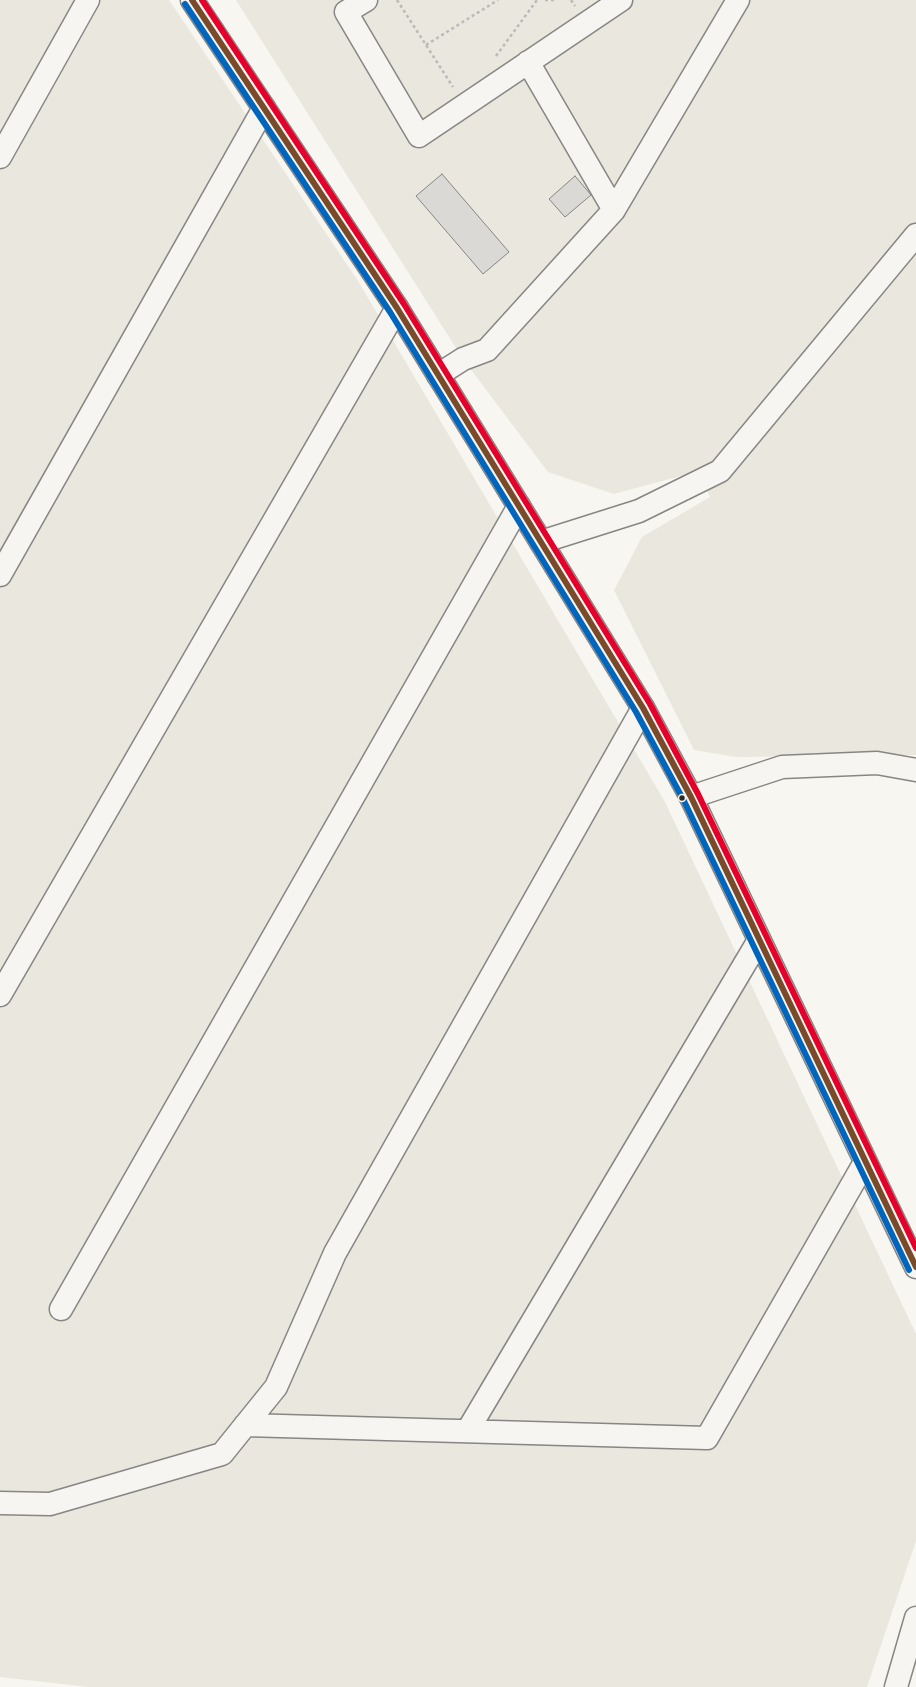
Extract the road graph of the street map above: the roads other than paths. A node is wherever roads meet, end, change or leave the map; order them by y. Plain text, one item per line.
1 (88, 0) edge
2 (192, 0) edge
3 (366, 0) edge
4 (621, 0) edge
5 (738, 0) edge
6 (528, 62) junction
7 (264, 108) junction
8 (0, 157) edge
9 (614, 210) junction
10 (916, 235) edge
11 (397, 308) junction
12 (438, 375) junction
13 (519, 506) junction
14 (541, 542) junction
15 (0, 575) edge
16 (643, 708) junction
17 (916, 770) edge
18 (691, 797) junction
19 (759, 940) junction
20 (0, 995) edge
21 (865, 1162) junction
22 (916, 1267) edge
23 (61, 1309) dead end
24 (245, 1425) junction
25 (468, 1430) junction
26 (0, 1504) edge
27 (916, 1618) edge
28 (896, 1687) edge

1 - 8 main road
2 - 7 main road
3 - 6 main road
4 - 6 main road
5 - 9 main road
6 - 9 main road
7 - 11 main road
7 - 15 main road
9 - 12 main road
10 - 14 main road
11 - 12 main road
11 - 20 main road
12 - 13 main road
13 - 14 main road
13 - 23 main road
14 - 16 main road
16 - 18 main road
16 - 24 main road
17 - 18 main road
18 - 19 main road
19 - 21 main road
19 - 25 main road
21 - 22 main road
21 - 25 main road
24 - 25 main road
24 - 26 main road
27 - 28 main road

